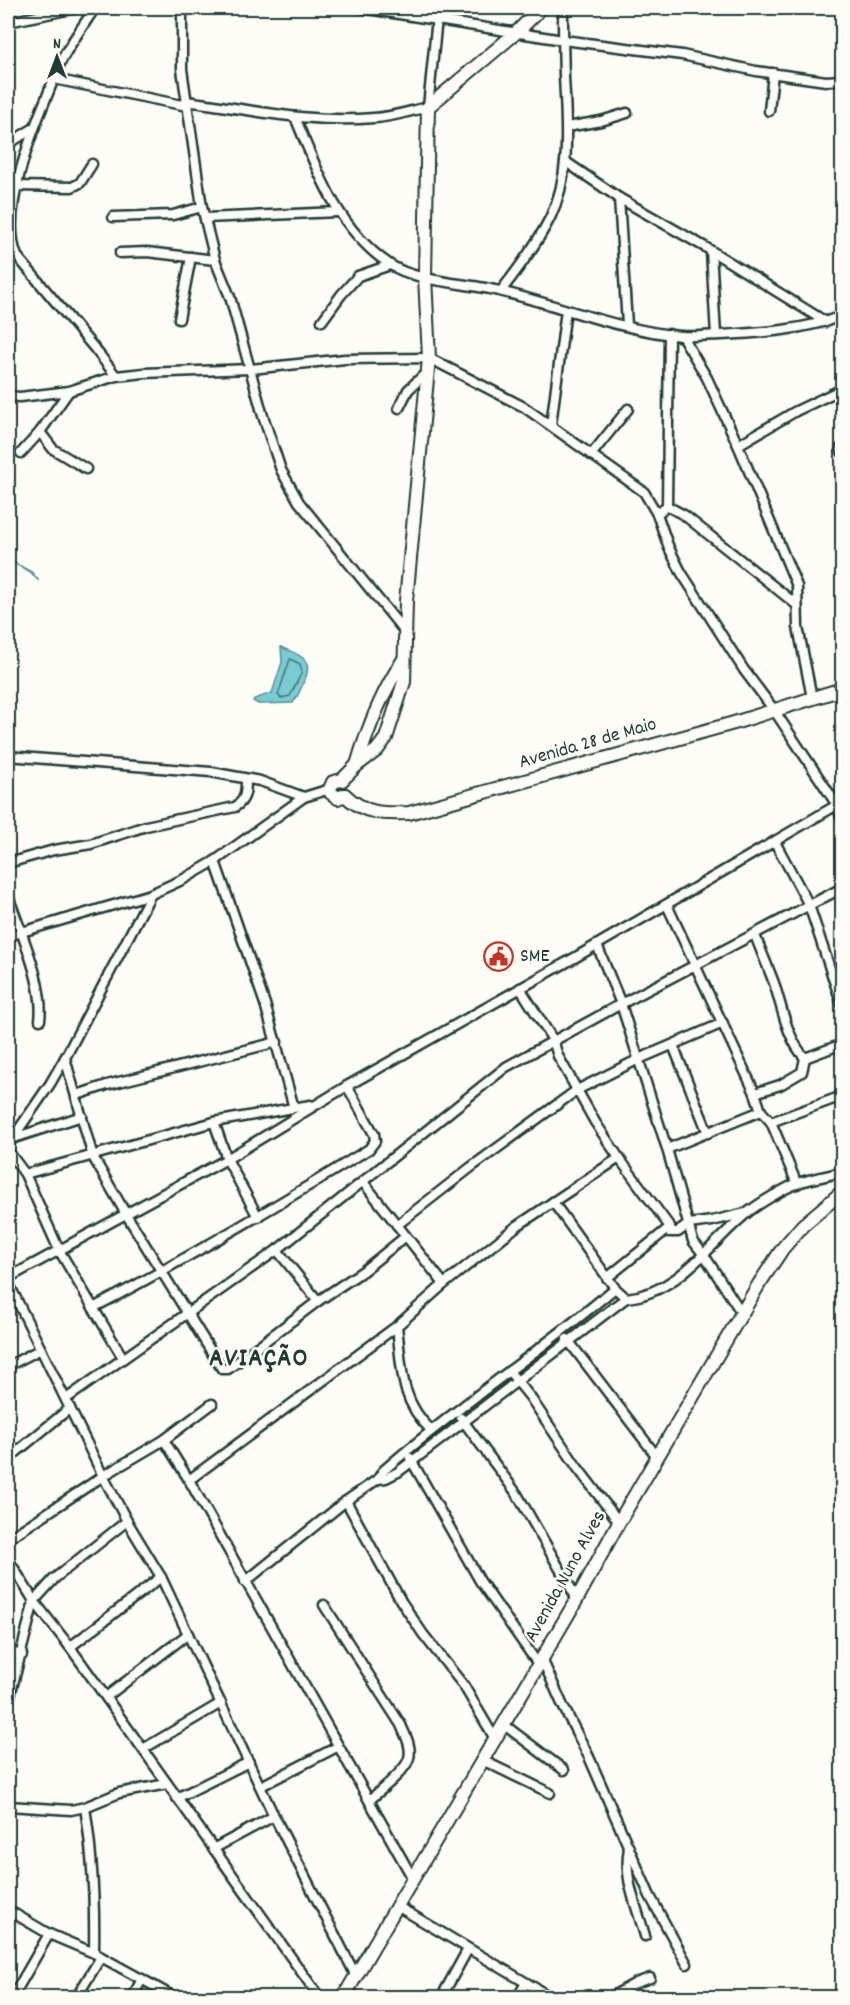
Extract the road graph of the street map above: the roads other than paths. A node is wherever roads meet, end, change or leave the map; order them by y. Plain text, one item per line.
1 (77, 8) edge
2 (95, 8) edge
3 (182, 8) edge
4 (361, 8) edge
5 (434, 8) edge
6 (541, 8) edge
7 (562, 8) edge
8 (437, 18) junction
9 (8, 22) edge
10 (518, 31) junction
11 (563, 40) junction
12 (773, 73) junction
13 (54, 79) junction
14 (843, 81) edge
15 (186, 104) junction
16 (428, 107) junction
17 (769, 111) dead end
18 (627, 113) dead end
19 (295, 117) junction
20 (567, 127) junction
21 (34, 129) junction
22 (8, 144) edge
23 (566, 162) junction
24 (92, 164) dead end
25 (16, 186) junction
26 (619, 198) junction
27 (202, 207) junction
28 (338, 212) junction
29 (113, 217) dead end
30 (205, 218) junction
31 (711, 251) junction
32 (120, 253) dead end
33 (191, 257) junction
34 (215, 260) junction
35 (390, 265) junction
36 (425, 277) junction
37 (501, 291) junction
38 (566, 310) junction
39 (843, 316) edge
40 (179, 319) dead end
41 (322, 321) dead end
42 (826, 322) junction
43 (627, 325) junction
44 (669, 334) junction
45 (716, 335) junction
46 (682, 336) junction
47 (429, 365) junction
48 (251, 369) junction
49 (116, 376) junction
50 (843, 389) edge
51 (69, 391) junction
52 (8, 396) edge
53 (399, 408) dead end
54 (628, 409) dead end
55 (551, 425) junction
56 (40, 432) junction
57 (738, 445) junction
58 (21, 453) dead end
59 (591, 455) junction
60 (86, 469) dead end
61 (667, 506) junction
62 (657, 514) junction
63 (797, 605) junction
64 (405, 632) junction
65 (404, 659) junction
66 (843, 689) edge
67 (812, 698) junction
68 (774, 710) junction
69 (8, 756) edge
70 (357, 765) junction
71 (246, 779) junction
72 (342, 780) junction
73 (330, 789) junction
74 (345, 795) junction
75 (304, 797) junction
76 (840, 804) edge
77 (843, 819) edge
78 (775, 842) junction
79 (215, 861) junction
80 (8, 863) edge
81 (843, 888) edge
82 (151, 894) junction
83 (8, 895) edge
84 (668, 905) junction
85 (809, 905) junction
86 (22, 931) junction
87 (754, 935) junction
88 (8, 936) edge
89 (597, 945) junction
90 (697, 964) junction
91 (520, 988) junction
92 (621, 1004) junction
93 (843, 1005) edge
94 (40, 1020) dead end
95 (723, 1023) junction
96 (553, 1040) junction
97 (277, 1042) junction
98 (843, 1044) edge
99 (673, 1045) junction
100 (65, 1058) junction
101 (805, 1058) junction
102 (639, 1059) junction
103 (347, 1086) junction
104 (577, 1090) junction
105 (755, 1093) junction
106 (77, 1095) junction
107 (843, 1095) edge
108 (315, 1104) junction
109 (294, 1108) junction
110 (761, 1111) junction
111 (82, 1116) junction
112 (214, 1122) junction
113 (771, 1122) junction
114 (708, 1133) junction
115 (10, 1142) edge
116 (667, 1149) junction
117 (8, 1151) edge
118 (93, 1157) junction
119 (619, 1158) junction
120 (227, 1159) junction
121 (843, 1172) edge
122 (25, 1174) junction
123 (363, 1182) junction
124 (797, 1184) junction
125 (843, 1192) edge
126 (554, 1202) junction
127 (746, 1213) junction
128 (126, 1214) junction
129 (258, 1217) junction
130 (689, 1224) junction
131 (397, 1225) junction
132 (670, 1227) junction
133 (406, 1236) junction
134 (59, 1250) junction
135 (278, 1250) junction
136 (704, 1255) junction
137 (162, 1272) junction
138 (607, 1278) junction
139 (8, 1280) edge
140 (444, 1284) junction
141 (615, 1288) junction
142 (626, 1298) junction
143 (318, 1300) junction
144 (93, 1308) junction
145 (741, 1312) junction
146 (189, 1314) junction
147 (398, 1326) junction
148 (562, 1332) junction
149 (569, 1342) junction
150 (41, 1349) junction
151 (123, 1358) junction
152 (8, 1366) edge
153 (509, 1371) junction
154 (517, 1381) junction
155 (66, 1399) junction
156 (212, 1404) dead end
157 (70, 1408) junction
158 (456, 1412) junction
159 (464, 1422) junction
160 (431, 1430) junction
161 (164, 1440) junction
162 (405, 1452) junction
163 (658, 1458) junction
164 (8, 1459) edge
165 (412, 1461) junction
166 (103, 1476) junction
167 (378, 1479) junction
168 (189, 1480) junction
169 (346, 1501) junction
170 (127, 1521) junction
171 (619, 1522) junction
172 (8, 1539) edge
173 (8, 1559) edge
174 (160, 1577) junction
175 (245, 1582) junction
176 (577, 1599) junction
177 (34, 1600) junction
178 (324, 1605) dead end
179 (188, 1634) junction
180 (70, 1647) junction
181 (8, 1652) edge
182 (22, 1655) junction
183 (540, 1661) junction
184 (106, 1697) junction
185 (221, 1703) junction
186 (8, 1704) edge
187 (503, 1724) junction
188 (495, 1739) junction
189 (337, 1747) junction
190 (143, 1749) junction
191 (482, 1760) junction
192 (249, 1762) junction
193 (564, 1770) dead end
194 (167, 1784) junction
195 (261, 1786) junction
196 (550, 1793) dead end
197 (177, 1798) junction
198 (370, 1800) junction
199 (8, 1806) edge
200 (85, 1808) junction
201 (274, 1816) junction
202 (630, 1847) junction
203 (213, 1849) junction
204 (412, 1877) junction
205 (397, 1906) junction
206 (8, 1910) edge
207 (49, 1934) junction
208 (645, 1936) dead end
209 (468, 1949) junction
210 (97, 1955) junction
211 (687, 1964) dead end
212 (356, 1976) junction
213 (650, 1978) dead end
214 (142, 1979) junction
215 (525, 1983) junction
216 (345, 1994) edge
217 (12, 1998) edge
218 (76, 1998) edge
219 (132, 1998) edge
220 (176, 1998) edge
221 (320, 1998) edge
222 (359, 1998) edge
223 (441, 1998) edge
224 (518, 1998) edge
225 (552, 1998) edge
226 (609, 1998) edge

1 - 9 street
2 - 13 street
3 - 15 street
4 - 8 street
5 - 8 street
6 - 10 street
7 - 11 street
8 - 10 street
8 - 16 street
10 - 11 street
10 - 16 street
11 - 12 street
11 - 20 street
12 - 14 street
12 - 17 street
13 - 15 street
13 - 21 street
15 - 19 street
15 - 27 street
16 - 19 street
16 - 36 street
18 - 20 street
19 - 28 street
20 - 23 street
21 - 22 street
21 - 25 street
23 - 26 street
23 - 37 street
24 - 25 street
25 - 49 street
26 - 31 street
26 - 43 street
27 - 29 street
27 - 30 street
28 - 30 street
28 - 35 street
30 - 34 street
31 - 42 street
31 - 45 street
32 - 33 street
33 - 34 street
33 - 40 street
34 - 48 street
35 - 36 street
35 - 41 street
36 - 37 street
36 - 47 street
37 - 38 street
38 - 43 street
38 - 55 street
39 - 42 street
42 - 45 street
43 - 44 street
44 - 46 street
44 - 61 street
45 - 46 street
46 - 57 street
47 - 48 street
47 - 53 street
47 - 55 street
47 - 64 street
48 - 49 street
48 - 64 street
49 - 51 street
50 - 57 street
51 - 52 street
51 - 56 street
54 - 59 street
55 - 59 street
56 - 58 street
56 - 60 street
57 - 63 street
59 - 62 street
61 - 62 street
61 - 63 street
62 - 68 street
63 - 67 street
64 - 65 street
65 - 70 street
65 - 70 street
66 - 67 street, Avenida 28 de Maio
67 - 68 street, Avenida 28 de Maio
68 - 74 street, Avenida 28 de Maio
68 - 76 street
69 - 71 street
70 - 72 street
71 - 75 street
71 - 80 street
72 - 73 street
72 - 74 street
73 - 74 street
73 - 75 street
75 - 79 street
76 - 77 street
76 - 78 street
78 - 84 street
78 - 85 street
79 - 82 street
79 - 97 street
81 - 85 street
82 - 86 street
82 - 100 street
83 - 86 street
84 - 89 street
84 - 90 street
85 - 87 street
85 - 93 street
86 - 88 street
86 - 94 street
87 - 90 street
87 - 101 street
89 - 91 street
89 - 92 street
90 - 92 street
90 - 95 street
91 - 96 street
91 - 103 street
92 - 96 street
92 - 102 street
95 - 99 street
95 - 105 street
96 - 104 street
96 - 123 street
97 - 106 street
97 - 109 street
98 - 101 street
99 - 102 street
99 - 114 street
100 - 106 street
100 - 115 street
101 - 105 street
102 - 104 street
102 - 116 street
103 - 108 street
103 - 129 street
104 - 119 street
104 - 131 street
105 - 110 street
106 - 111 street
107 - 113 street
108 - 109 street
108 - 120 street
109 - 112 street
110 - 113 street
110 - 114 street
111 - 115 street
111 - 118 street
112 - 118 street
112 - 120 street
113 - 124 street
114 - 116 street
116 - 130 street
117 - 122 street
118 - 122 street
118 - 128 street
119 - 126 street
119 - 132 street
120 - 128 street
120 - 129 street
121 - 124 street
122 - 134 street
123 - 131 street
123 - 135 street
124 - 127 street
125 - 145 street, Avenida Nuno Alves
126 - 138 street
126 - 140 street
127 - 130 street
127 - 136 street
128 - 134 street
128 - 137 street
129 - 137 street
130 - 132 street
130 - 136 street
131 - 133 street
132 - 138 street
133 - 140 street
133 - 143 street
134 - 139 street
134 - 144 street
135 - 143 street
135 - 146 street
136 - 142 street
136 - 145 street
137 - 144 street
137 - 146 street
138 - 141 street
139 - 150 street
140 - 147 street
141 - 142 street
141 - 148 street
142 - 149 street
143 - 146 street
144 - 151 street
145 - 163 street, Avenida Nuno Alves
146 - 151 street
147 - 160 street
147 - 168 street
148 - 149 street
148 - 153 street
149 - 154 street
149 - 163 street
150 - 152 street
150 - 155 street
151 - 155 street
153 - 154 street
153 - 158 street
154 - 159 street
154 - 171 street
155 - 157 street
156 - 161 street
157 - 164 street
157 - 166 street
158 - 159 street
158 - 160 street
159 - 165 street
159 - 176 street
160 - 162 street
161 - 166 street
161 - 168 street
162 - 165 street
162 - 167 street
163 - 171 street, Avenida Nuno Alves
165 - 167 street
165 - 183 street
166 - 170 street
166 - 172 street
167 - 169 street
168 - 175 street
169 - 175 street
169 - 188 street
170 - 174 street
170 - 177 street
171 - 176 street, Avenida Nuno Alves
173 - 177 street
174 - 179 street
174 - 180 street
175 - 189 street
176 - 183 street, Avenida Nuno Alves
177 - 180 street
177 - 182 street
178 - 198 street
179 - 184 street
179 - 185 street
180 - 184 street
181 - 182 street
182 - 186 street
183 - 187 street, Avenida Nuno Alves
183 - 202 street
184 - 190 street
185 - 190 street
185 - 192 street
187 - 188 street, Avenida Nuno Alves
187 - 193 street
188 - 191 street, Avenida Nuno Alves
189 - 195 street
189 - 198 street
190 - 194 street
191 - 196 street
191 - 204 street, Avenida Nuno Alves
192 - 195 street
192 - 197 street
194 - 197 street
194 - 200 street
195 - 201 street
197 - 203 street
198 - 204 street
199 - 200 street
200 - 210 street
201 - 203 street
201 - 212 street
202 - 208 street
202 - 211 street
203 - 221 street
204 - 205 street, Avenida Nuno Alves
205 - 209 street
205 - 212 street, Avenida Nuno Alves
206 - 207 street
207 - 210 street
207 - 217 street
209 - 215 street
209 - 223 street
210 - 214 street
210 - 218 street
212 - 216 street, Avenida Nuno Alves
213 - 226 street
214 - 219 street
214 - 220 street
215 - 224 street
215 - 225 street
216 - 222 street

